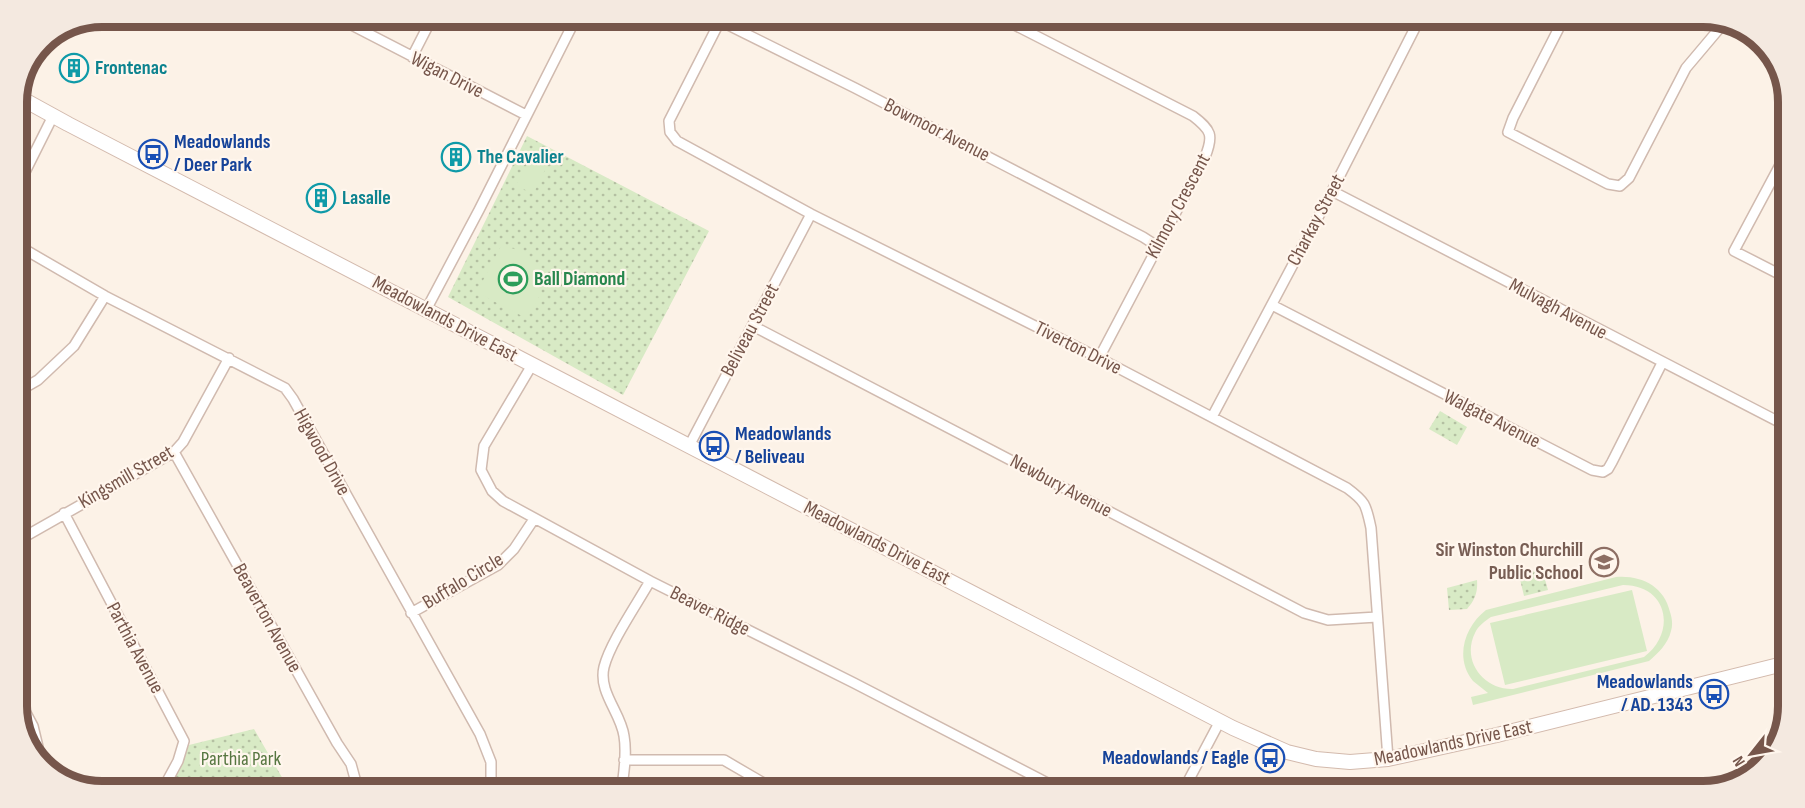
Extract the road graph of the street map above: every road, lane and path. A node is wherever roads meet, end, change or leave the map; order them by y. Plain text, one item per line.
1 (355, 27) edge
2 (427, 27) edge
3 (571, 27) edge
4 (715, 27) edge
5 (732, 27) edge
6 (1019, 27) edge
7 (1415, 27) edge
8 (1559, 27) edge
9 (1719, 29) edge
10 (412, 57) junction
11 (27, 102) edge
12 (526, 115) junction
13 (53, 116) junction
14 (27, 168) edge
15 (1778, 169) edge
16 (1332, 191) junction
17 (811, 214) junction
18 (1157, 246) junction
19 (27, 251) edge
20 (1778, 274) edge
21 (105, 296) junction
22 (1272, 305) junction
23 (426, 310) junction
24 (753, 326) junction
25 (229, 358) junction
26 (1099, 358) junction
27 (1662, 363) junction
28 (532, 365) junction
29 (27, 386) edge
30 (1212, 417) junction
31 (1778, 421) edge
32 (689, 446) junction
33 (174, 452) junction
34 (64, 513) junction
35 (534, 519) junction
36 (27, 535) edge
37 (650, 581) junction
38 (411, 613) junction
39 (1377, 617) junction
40 (1778, 665) edge
41 (28, 716) edge
42 (1220, 721) junction
43 (37, 742) edge
44 (1388, 759) junction
45 (624, 760) junction
46 (167, 781) edge
47 (356, 781) edge
48 (491, 781) edge
49 (622, 781) edge
50 (760, 781) edge
51 (1044, 781) edge
52 (1188, 781) edge

1 - 10 street, Wigan Drive
2 - 10 street
3 - 12 street
4 - 17 street, Tiverton Drive
5 - 18 street, Bowmoor Avenue
6 - 18 street, Kilmory Crescent
7 - 16 street, Charkay Street
8 - 9 street
10 - 12 street, Wigan Drive
11 - 13 main road, Meadowlands Drive East
12 - 23 street
13 - 14 street
13 - 23 main road, Meadowlands Drive East
15 - 20 street
16 - 22 street, Charkay Street
16 - 27 street, Mulvagh Avenue
17 - 24 street, Beliveau Street
17 - 26 street, Tiverton Drive
18 - 26 street, Kilmory Crescent
19 - 21 street, Higwood Drive
21 - 25 street, Higwood Drive
21 - 29 street
22 - 27 street, Walgate Avenue
22 - 30 street, Charkay Street
23 - 28 main road, Meadowlands Drive East
24 - 32 street, Beliveau Street
24 - 39 street, Newbury Avenue
25 - 33 street, Kingsmill Street
25 - 38 street, Higwood Drive
26 - 30 street, Tiverton Drive
27 - 31 street, Mulvagh Avenue
28 - 32 main road, Meadowlands Drive East
28 - 35 street, Beaver Ridge
30 - 39 street, Tiverton Drive
32 - 42 main road, Meadowlands Drive East
33 - 34 street, Kingsmill Street
33 - 47 street, Beaverton Avenue
34 - 36 street, Kingsmill Street
34 - 46 street, Parthia Avenue
35 - 37 street, Beaver Ridge
35 - 38 street, Buffalo Circle
37 - 45 street
37 - 51 street, Beaver Ridge
38 - 48 street, Higwood Drive
39 - 44 street, Tiverton Drive
40 - 44 main road, Meadowlands Drive East
41 - 43 street
42 - 44 main road, Meadowlands Drive East
42 - 52 street
45 - 49 street
45 - 50 street

